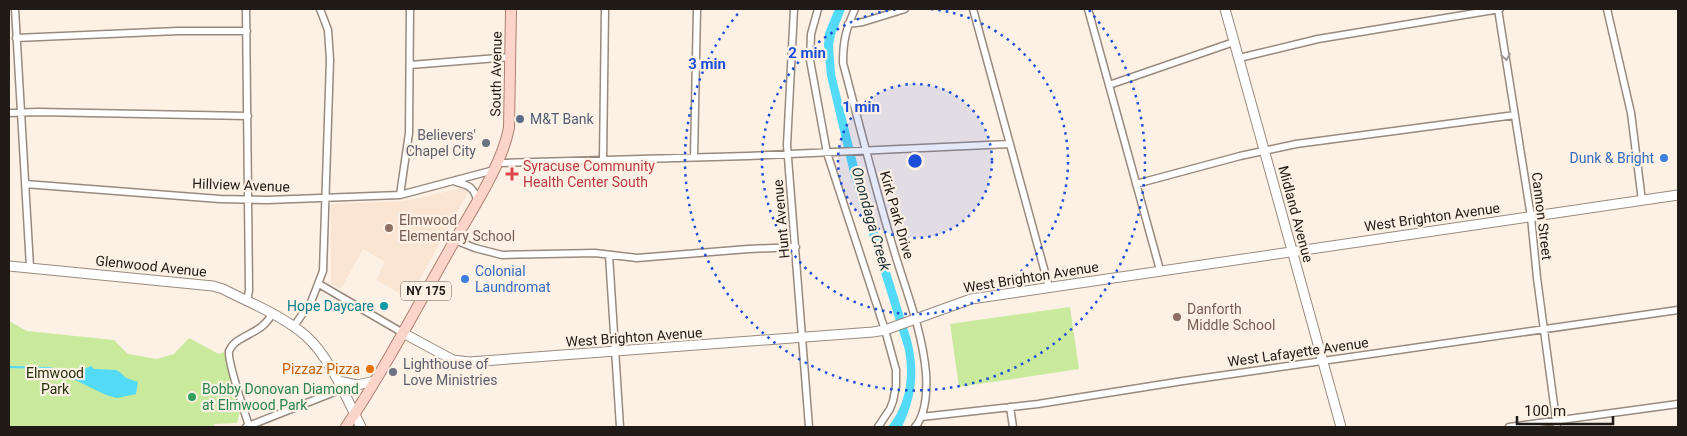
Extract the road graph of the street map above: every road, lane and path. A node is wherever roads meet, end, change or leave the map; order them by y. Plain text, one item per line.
1 (15, 9) edge
2 (246, 9) edge
3 (320, 9) edge
4 (410, 9) edge
5 (511, 9) edge
6 (605, 9) edge
7 (697, 9) edge
8 (794, 9) edge
9 (818, 9) edge
10 (855, 9) edge
11 (905, 9) edge
12 (973, 9) edge
13 (1088, 9) edge
14 (1225, 9) edge
15 (1499, 9) edge
16 (1607, 9) edge
17 (848, 24) junction
18 (247, 31) junction
19 (16, 38) junction
20 (1234, 42) junction
21 (510, 57) junction
22 (1239, 58) junction
23 (410, 65) junction
24 (1109, 85) junction
25 (21, 112) junction
26 (9, 113) edge
27 (1515, 115) junction
28 (248, 116) junction
29 (1010, 144) junction
30 (1264, 150) junction
31 (867, 151) junction
32 (827, 153) junction
33 (788, 154) junction
34 (694, 158) junction
35 (604, 160) junction
36 (496, 166) junction
37 (455, 181) junction
38 (25, 184) junction
39 (1136, 184) junction
40 (400, 195) junction
41 (1678, 195) edge
42 (326, 198) junction
43 (248, 200) junction
44 (477, 200) junction
45 (1642, 201) junction
46 (1532, 217) junction
47 (455, 240) junction
48 (796, 247) junction
49 (1292, 251) junction
50 (609, 255) junction
51 (9, 266) edge
52 (30, 267) junction
53 (1160, 270) junction
54 (319, 284) junction
55 (1049, 287) junction
56 (247, 302) junction
57 (1678, 310) edge
58 (272, 314) junction
59 (912, 320) junction
60 (294, 326) junction
61 (889, 328) junction
62 (1544, 329) junction
63 (403, 333) junction
64 (802, 338) junction
65 (614, 352) junction
66 (1323, 361) junction
67 (375, 381) junction
68 (340, 385) junction
69 (1678, 404) edge
70 (1010, 408) junction
71 (355, 414) junction
72 (921, 416) junction
73 (1556, 424) edge
74 (248, 427) edge
75 (346, 427) edge
76 (360, 427) edge
77 (620, 427) edge
78 (808, 427) edge
79 (878, 427) edge
80 (915, 427) edge
81 (1012, 427) edge
82 (1341, 427) edge
83 (1509, 427) edge

1 - 19 street
2 - 18 street
3 - 42 street
4 - 23 street
5 - 21 main road, South Avenue / NY 175
6 - 35 street
7 - 34 street
8 - 33 street, Hunt Avenue
9 - 32 street
10 - 17 street, Kirk Park Drive
11 - 17 street
12 - 29 street
13 - 24 street
14 - 20 street, Midland Avenue
15 - 22 street
15 -> 27 street, Cannon Street
16 - 45 street
17 - 31 street, Kirk Park Drive
18 - 19 street
18 - 28 street
19 - 25 street
20 - 22 street, Midland Avenue
20 - 24 street
21 - 23 street
21 - 36 main road, South Avenue / NY 175
22 - 30 street, Midland Avenue
23 - 40 street
24 - 39 street
25 - 26 street
25 - 28 street
25 - 38 street
27 - 30 street
27 - 46 street, Cannon Street
28 - 43 street
29 - 31 street, Hillview Avenue
29 - 55 street
30 - 39 street
30 - 49 street, Midland Avenue
31 - 32 street, Hillview Avenue
31 - 59 street, Kirk Park Drive
32 - 33 street, Hillview Avenue
32 - 61 street
33 - 34 street, Hillview Avenue
33 - 48 street, Hunt Avenue
34 - 35 street, Hillview Avenue
35 - 36 street, Hillview Avenue
36 - 37 street, Hillview Avenue
36 - 44 main road, South Avenue / NY 175
37 - 40 street, Hillview Avenue
37 - 44 street
38 - 43 street, Hillview Avenue
38 - 52 street
39 - 53 street
40 - 42 street, Hillview Avenue
41 - 45 street, West Brighton Avenue
42 - 43 street, Hillview Avenue
42 - 54 street
43 - 56 street
44 - 47 main road, South Avenue / NY 175
45 - 46 street, West Brighton Avenue
46 - 49 street, West Brighton Avenue
46 - 62 street, Cannon Street
47 - 50 street
47 - 63 main road, South Avenue / NY 175
48 - 50 street
48 - 64 street, Hunt Avenue
49 - 53 street, West Brighton Avenue
49 - 66 street, Midland Avenue
50 - 65 street
51 - 52 street, Glenwood Avenue
52 - 56 street, Glenwood Avenue
53 - 55 street, West Brighton Avenue
54 - 60 street
54 - 63 street, West Brighton Avenue
55 - 59 street, West Brighton Avenue
56 - 58 street, Glenwood Avenue
57 - 62 street, West Lafayette Avenue
58 - 60 street, Glenwood Avenue
58 - 74 street
59 - 61 street, West Brighton Avenue
59 - 72 street, Kirk Park Drive
60 - 68 street, Glenwood Avenue
61 - 64 street, West Brighton Avenue
61 - 79 street
62 - 66 street, West Lafayette Avenue
62 - 73 street, Cannon Street
63 - 65 street, West Brighton Avenue
63 - 67 main road, South Avenue / NY 175
64 - 65 street, West Brighton Avenue
64 - 78 street, Hunt Avenue
65 - 77 street
66 - 70 street, West Lafayette Avenue
66 - 82 street, Midland Avenue
67 - 68 street
67 - 71 main road, South Avenue / NY 175
68 - 71 street, Glenwood Avenue
68 - 74 street
69 - 73 street
70 - 72 street, West Lafayette Avenue
70 - 81 street
71 - 75 main road, South Avenue / NY 175
71 - 76 street, Glenwood Avenue
72 - 80 street, Kirk Park Drive
73 - 83 street

